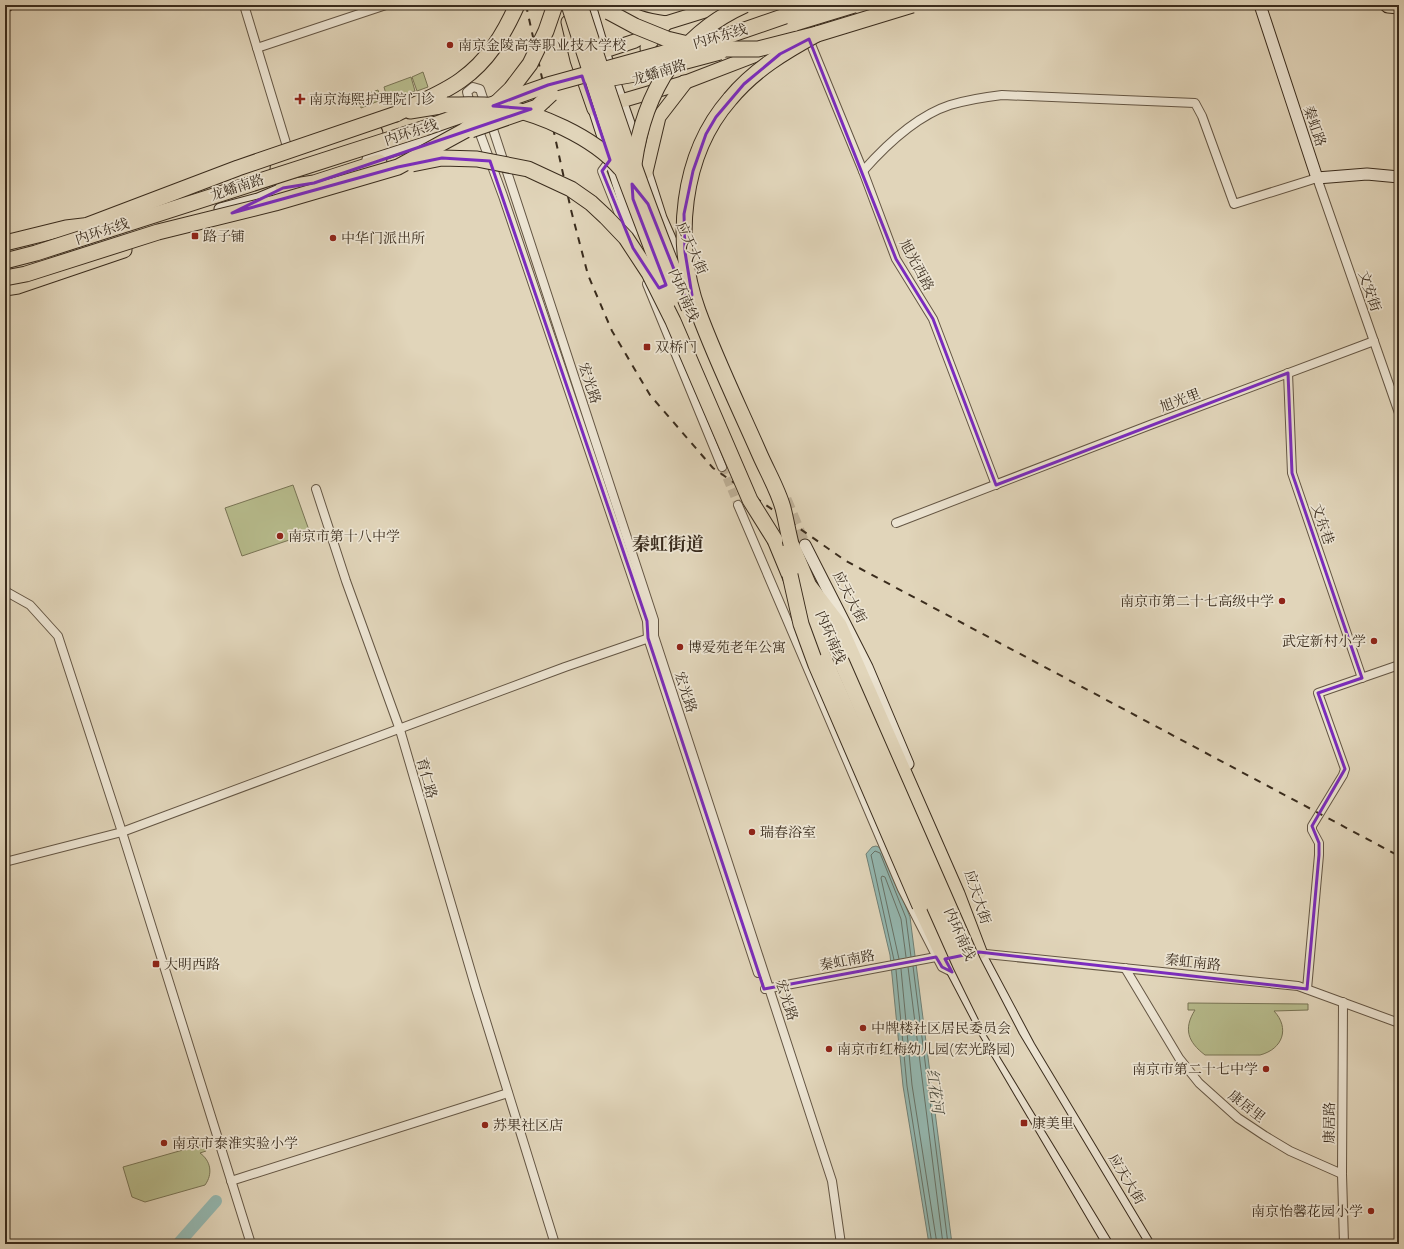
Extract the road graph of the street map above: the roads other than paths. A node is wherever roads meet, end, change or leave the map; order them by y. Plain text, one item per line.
1 (8, 5) edge
2 (244, 5) edge
3 (386, 5) edge
4 (517, 5) edge
5 (555, 5) edge
6 (564, 5) edge
7 (569, 5) edge
8 (580, 5) edge
9 (590, 5) edge
10 (602, 5) edge
11 (617, 5) edge
12 (724, 5) edge
13 (745, 5) edge
14 (817, 5) edge
15 (854, 5) edge
16 (889, 5) edge
17 (912, 5) edge
18 (1260, 5) edge
19 (1388, 5) edge
20 (793, 6) edge
21 (1399, 6) edge
22 (5, 7) edge
23 (870, 11) joint
24 (666, 23) junction
25 (814, 31) junction
26 (257, 48) junction
27 (604, 52) junction
28 (577, 60) junction
29 (585, 79) junction
30 (686, 82) junction
31 (550, 89) junction
32 (620, 100) junction
33 (472, 108) junction
34 (594, 109) junction
35 (396, 114) junction
36 (478, 127) junction
37 (492, 127) junction
38 (292, 160) junction
39 (610, 160) junction
40 (398, 167) junction
41 (278, 168) junction
42 (863, 171) junction
43 (646, 172) junction
44 (1399, 177) edge
45 (1317, 178) junction
46 (283, 188) junction
47 (258, 199) junction
48 (107, 223) junction
49 (5, 243) edge
50 (5, 251) edge
51 (5, 256) edge
52 (5, 261) edge
53 (5, 268) edge
54 (5, 274) edge
55 (5, 278) edge
56 (9, 288) edge
57 (697, 310) junction
58 (673, 321) junction
59 (1374, 341) junction
60 (1288, 373) junction
61 (1399, 413) edge
62 (728, 456) tunnel mouth
63 (722, 467) tunnel mouth
64 (996, 485) junction
65 (316, 489) dead end
66 (785, 497) tunnel mouth
67 (738, 505) tunnel mouth
68 (896, 523) dead end
69 (770, 537) junction
70 (798, 544) junction
71 (790, 575) junction
72 (810, 588) junction
73 (5, 591) edge
74 (651, 637) junction
75 (1399, 665) edge
76 (1362, 678) junction
77 (400, 730) junction
78 (122, 832) junction
79 (5, 862) edge
80 (979, 952) junction
81 (937, 957) junction
82 (1124, 968) junction
83 (766, 988) junction
84 (1307, 989) junction
85 (1343, 1002) junction
86 (1399, 1023) edge
87 (508, 1093) junction
88 (1342, 1174) junction
89 (231, 1181) junction
90 (250, 1244) edge
91 (555, 1244) edge
92 (836, 1244) edge
93 (841, 1244) edge
94 (1109, 1244) edge
95 (1123, 1244) edge
96 (1136, 1244) edge
97 (1148, 1244) edge
98 (1344, 1244) edge

1 - 22 street
2 - 26 street
3 - 26 street
4 - 35 highway
5 - 40 highway, bridge
6 - 28 main road
7 - 69 highway, 内环南线, bridge
8 - 70 highway, 内环南线, bridge
9 - 27 street, 应天大街
10 - 25 highway, bridge
11 - 24 main road
12 - 24 main road
13 - 58 highway, bridge
14 - 29 highway, 内环东线, bridge
15 - 29 highway, 内环东线, bridge
16 - 23 main road
17 - 25 highway, bridge
18 - 45 street, 秦虹路
19 - 21 highway
20 - 29 highway, bridge
23 - 25 highway
24 - 27 main road
24 - 30 main road
25 - 29 highway, bridge
25 - 30 main road, 龙蟠南路
25 - 42 street, 旭光西路
25 - 57 highway, bridge
26 - 38 street
27 - 28 main road
27 - 32 street, 应天大街
28 - 34 main road
29 - 31 highway, 内环东线, bridge
30 - 32 main road, 龙蟠南路
30 - 43 main road
31 - 38 highway, bridge
31 - 46 highway, bridge
31 - 52 highway, 内环东线, bridge
31 - 53 highway, 内环东线, bridge
32 - 34 main road, 龙蟠南路
32 - 43 street, 应天大街
33 - 36 street, 宏光路
33 - 37 street, 宏光路
33 - 41 street, 龙蟠南路
34 - 39 street
35 - 50 highway, bridge
35 - 57 highway, bridge
36 - 37 street
36 - 46 street, 龙蟠南路
36 - 74 street, 宏光路
37 - 74 street, 宏光路
38 - 41 highway
39 - 62 street
39 - 63 street
40 - 55 highway, bridge
40 - 58 highway, bridge
41 - 48 street, 龙蟠南路
42 - 45 street
42 - 64 street, 旭光西路
43 - 66 street, 应天大街
44 - 45 street
45 - 59 street, 文安街
46 - 47 street, 龙蟠南路
47 - 54 street, 龙蟠南路
47 - 56 highway
48 - 49 highway
48 - 51 street, 龙蟠南路
57 - 70 highway, bridge
58 - 69 highway, bridge
59 - 60 street, 旭光里
59 - 61 street, 文安街
60 - 64 street, 旭光里
60 - 76 street, 文东巷
64 - 68 street, 旭光里
65 - 77 street, 育仁路
67 - 81 street
69 - 71 highway, 内环南线
69 - 81 street
70 - 72 highway, 内环南线
70 - 80 street, 应天大街
71 - 81 highway, bridge
71 - 95 highway, 内环南线, bridge
72 - 80 highway
72 - 96 highway, 内环南线, bridge
73 - 78 street
74 - 77 street
74 - 83 street, 宏光路
75 - 76 street
76 - 84 street
77 - 78 street
77 - 87 street, 育仁路
78 - 79 street
78 - 89 street
80 - 81 street, 秦虹南路
80 - 82 street, 秦虹南路
80 - 97 street, 应天大街
81 - 83 street, 秦虹南路
81 - 94 street
82 - 84 street, 秦虹南路
82 - 88 street, 康居里
83 - 92 street, 宏光路
83 - 93 street, 宏光路
84 - 85 street, 秦虹南路
85 - 86 street, 秦虹南路
85 - 88 street, 康居路
87 - 89 street
87 - 91 street, 育仁路
88 - 98 street, 康居路
89 - 90 street

